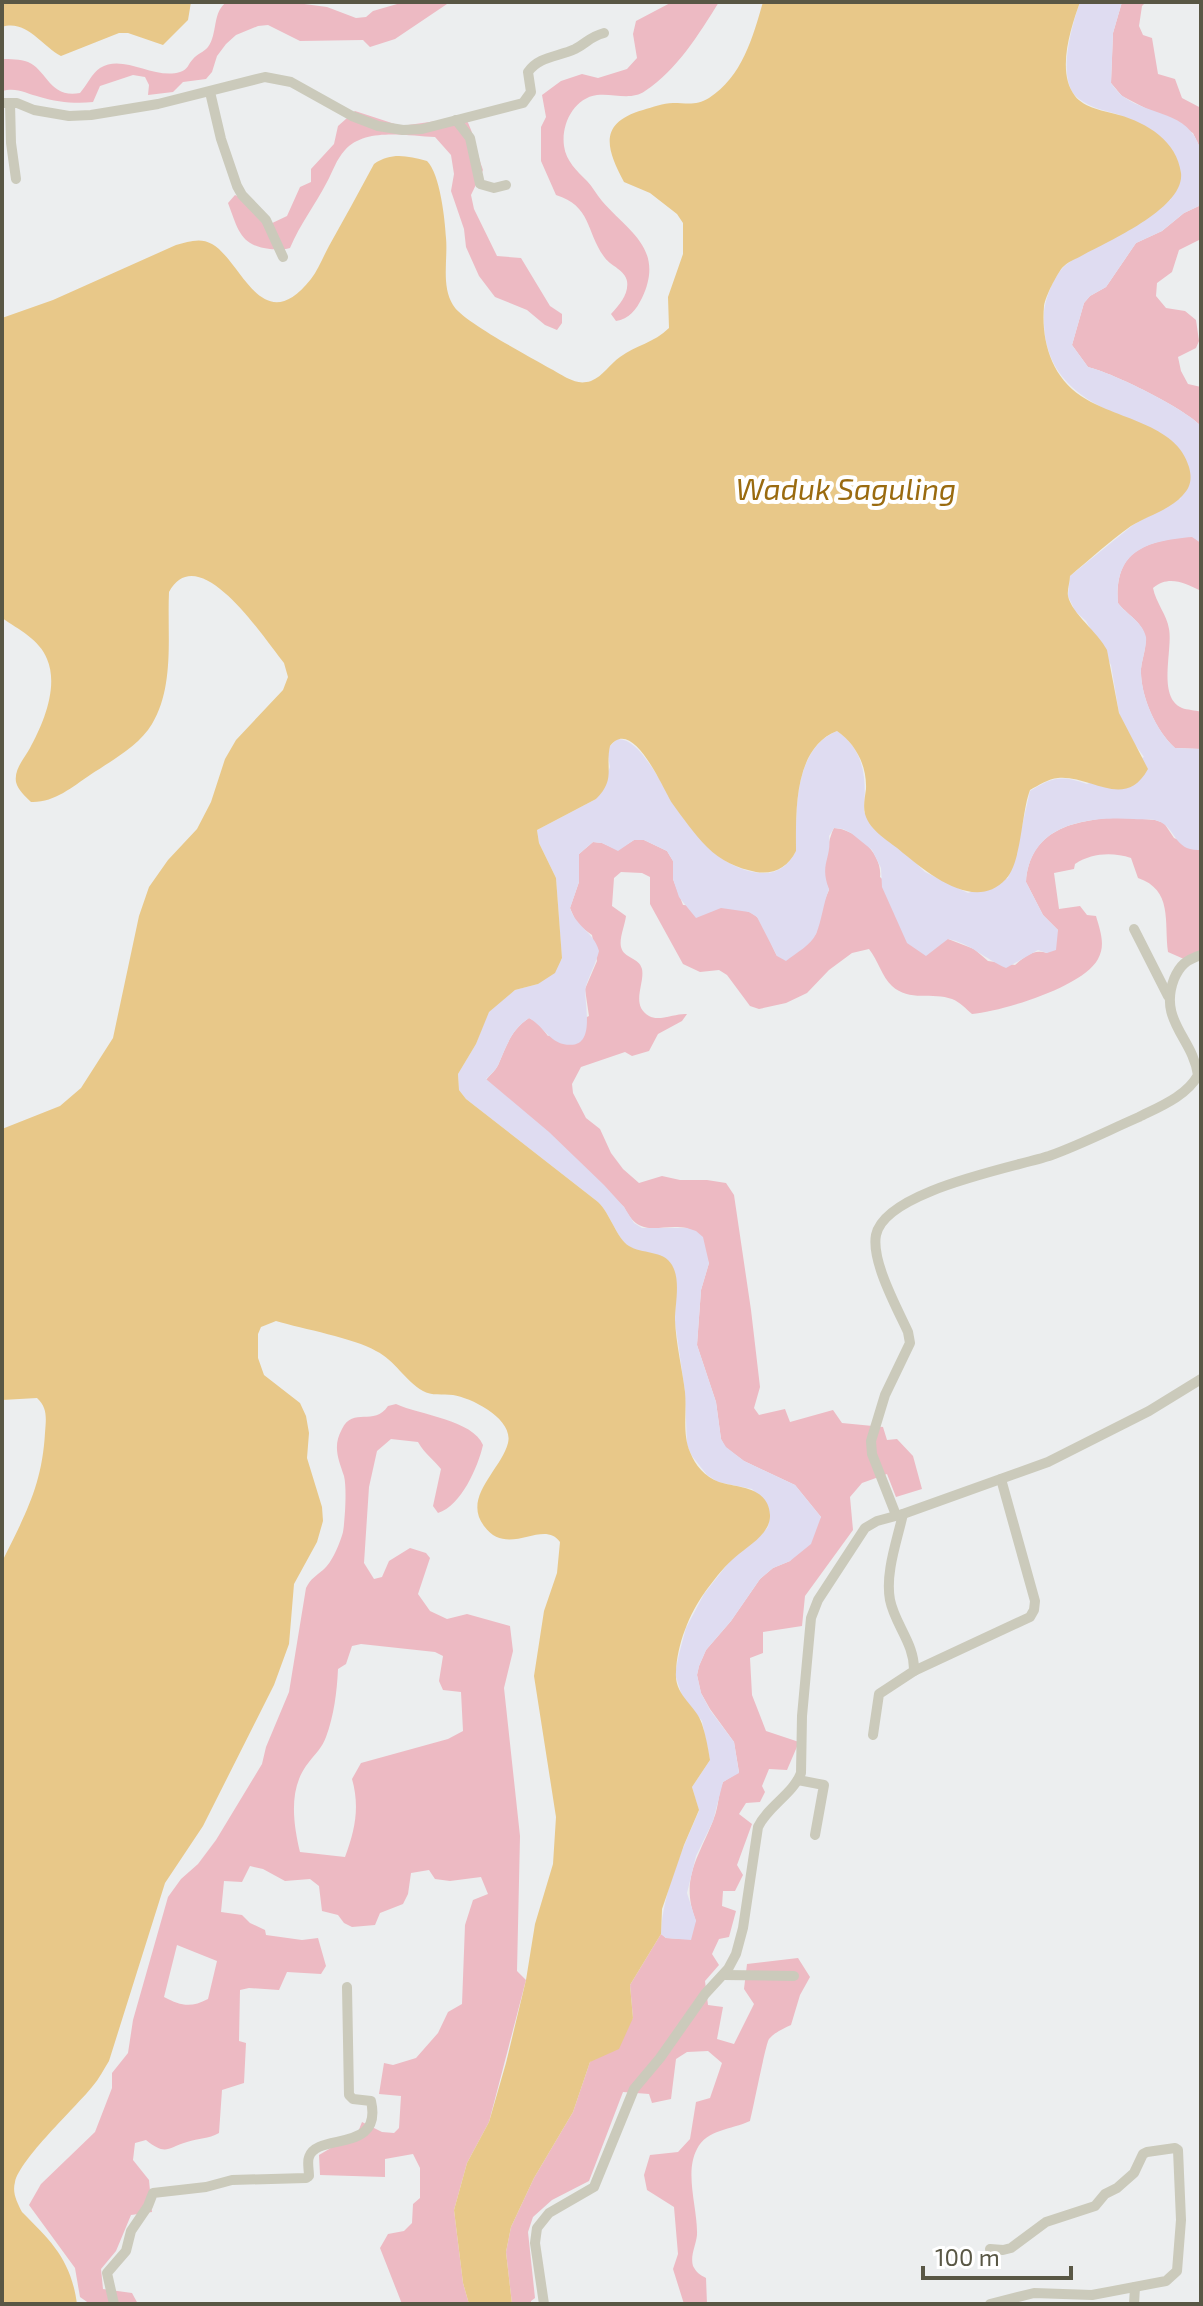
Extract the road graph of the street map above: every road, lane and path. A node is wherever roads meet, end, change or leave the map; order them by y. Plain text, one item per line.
1 (604, 33) dead end
2 (210, 92) junction
3 (6, 103) edge
4 (456, 120) junction
5 (16, 179) dead end
6 (506, 185) dead end
7 (283, 257) dead end
8 (1134, 929) dead end
9 (1201, 955) edge
10 (1168, 996) junction
11 (1201, 1379) edge
12 (1001, 1479) junction
13 (899, 1515) junction
14 (914, 1671) junction
15 (873, 1735) dead end
16 (798, 1780) junction
17 (815, 1835) dead end
18 (724, 1975) junction
19 (794, 1976) dead end
20 (347, 1987) dead end
21 (990, 2249) dead end
22 (1135, 2287) junction
23 (114, 2304) edge
24 (544, 2304) edge
25 (990, 2304) edge
26 (1134, 2304) edge

1 - 4 street
2 - 3 street
2 - 4 street
2 - 7 street
3 - 5 street
4 - 6 street
8 - 10 street
9 - 10 street
10 - 13 street
11 - 12 street
12 - 13 street
12 - 14 street
13 - 14 street
13 - 16 street
14 - 15 street
16 - 17 street
16 - 18 street
18 - 19 street
18 - 24 street
20 - 23 street
21 - 22 street
22 - 25 street
22 - 26 street

